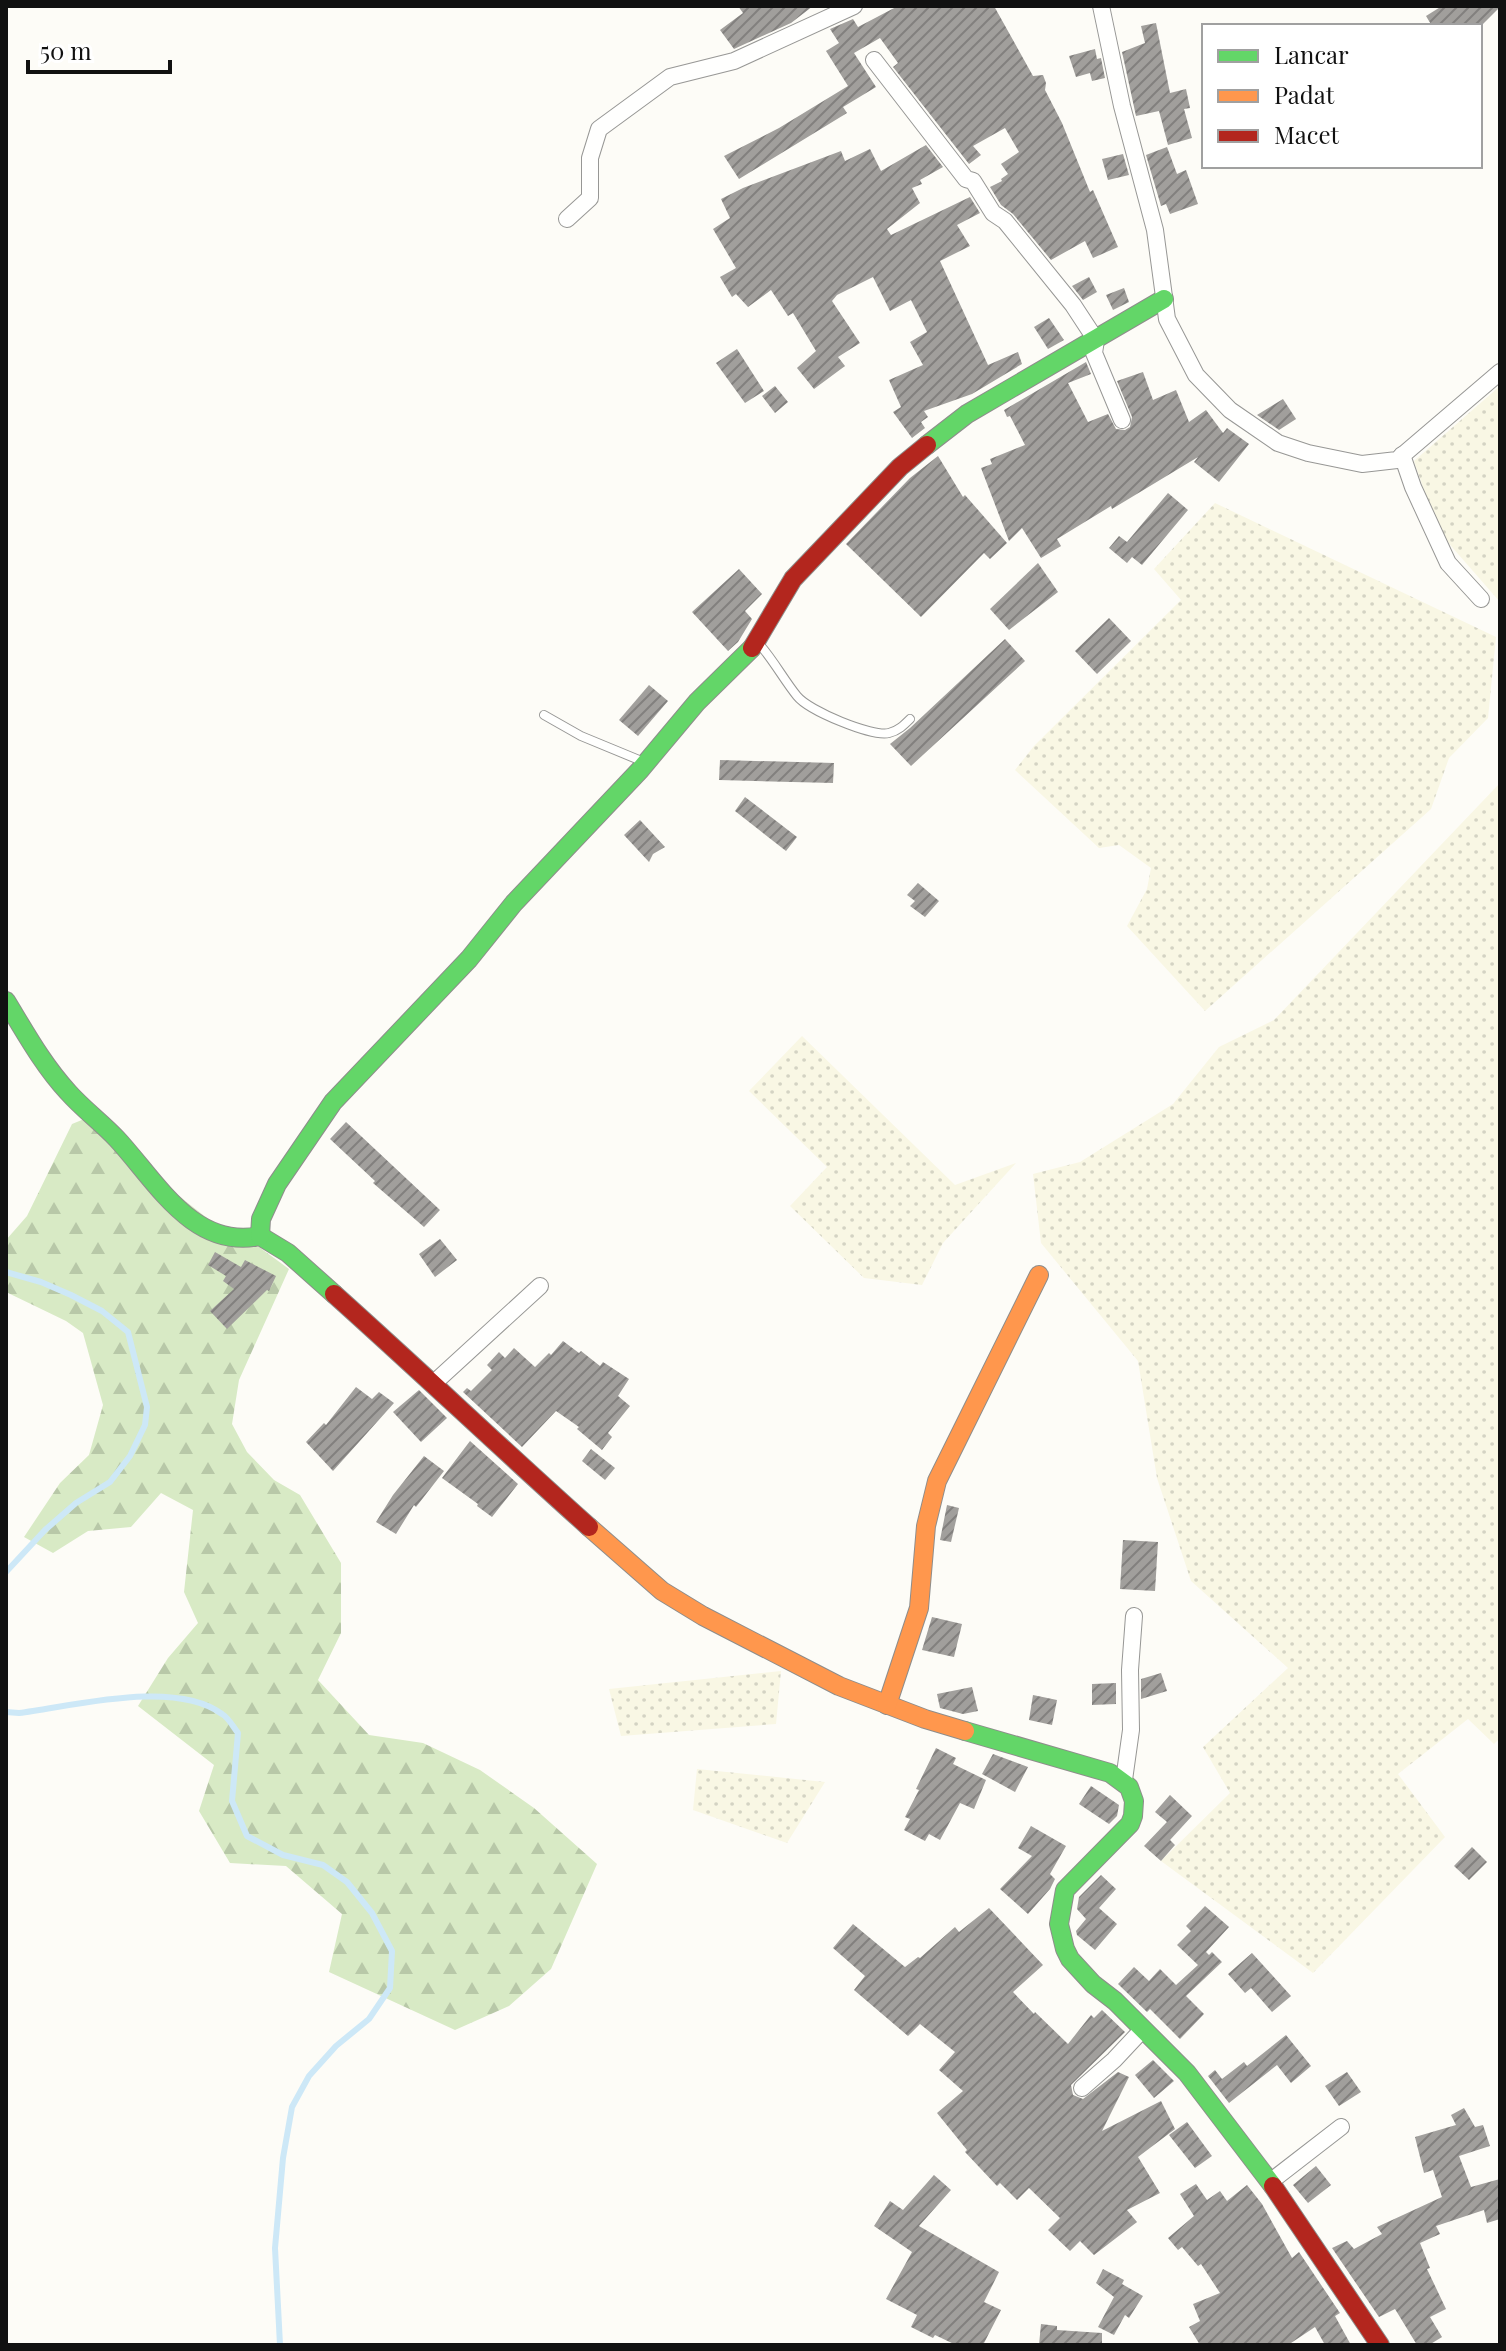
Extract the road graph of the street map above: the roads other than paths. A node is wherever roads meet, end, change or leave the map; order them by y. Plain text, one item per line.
1 (854, 6) edge
2 (1101, 6) edge
3 (874, 60) dead end
4 (567, 219) dead end
5 (1164, 299) junction
6 (1096, 340) junction
7 (1500, 372) edge
8 (1122, 420) dead end
9 (1402, 455) junction
10 (1481, 599) dead end
11 (757, 641) junction
12 (544, 715) dead end
13 (910, 719) dead end
14 (646, 763) junction
15 (6, 1001) edge
16 (260, 1236) junction
17 (1039, 1275) dead end
18 (540, 1286) dead end
19 (434, 1383) junction
20 (1134, 1616) dead end
21 (887, 1705) junction
22 (1124, 1780) junction
23 (1143, 2029) junction
24 (1082, 2088) dead end
25 (1341, 2127) dead end
26 (1270, 2182) junction
27 (1380, 2345) edge

1 - 4 street
2 - 5 street
3 - 6 street
5 - 6 street
5 - 9 street
6 - 8 street
6 - 11 street
7 - 9 street
9 - 10 street
11 - 13 lane
11 - 14 street
12 - 14 lane
14 - 16 street
15 - 16 street
16 - 19 street
17 - 21 street
18 - 19 street
19 - 21 street
20 - 22 street
21 - 22 street
22 - 23 street
23 - 24 street
23 - 26 street
25 - 26 street
26 - 27 street

